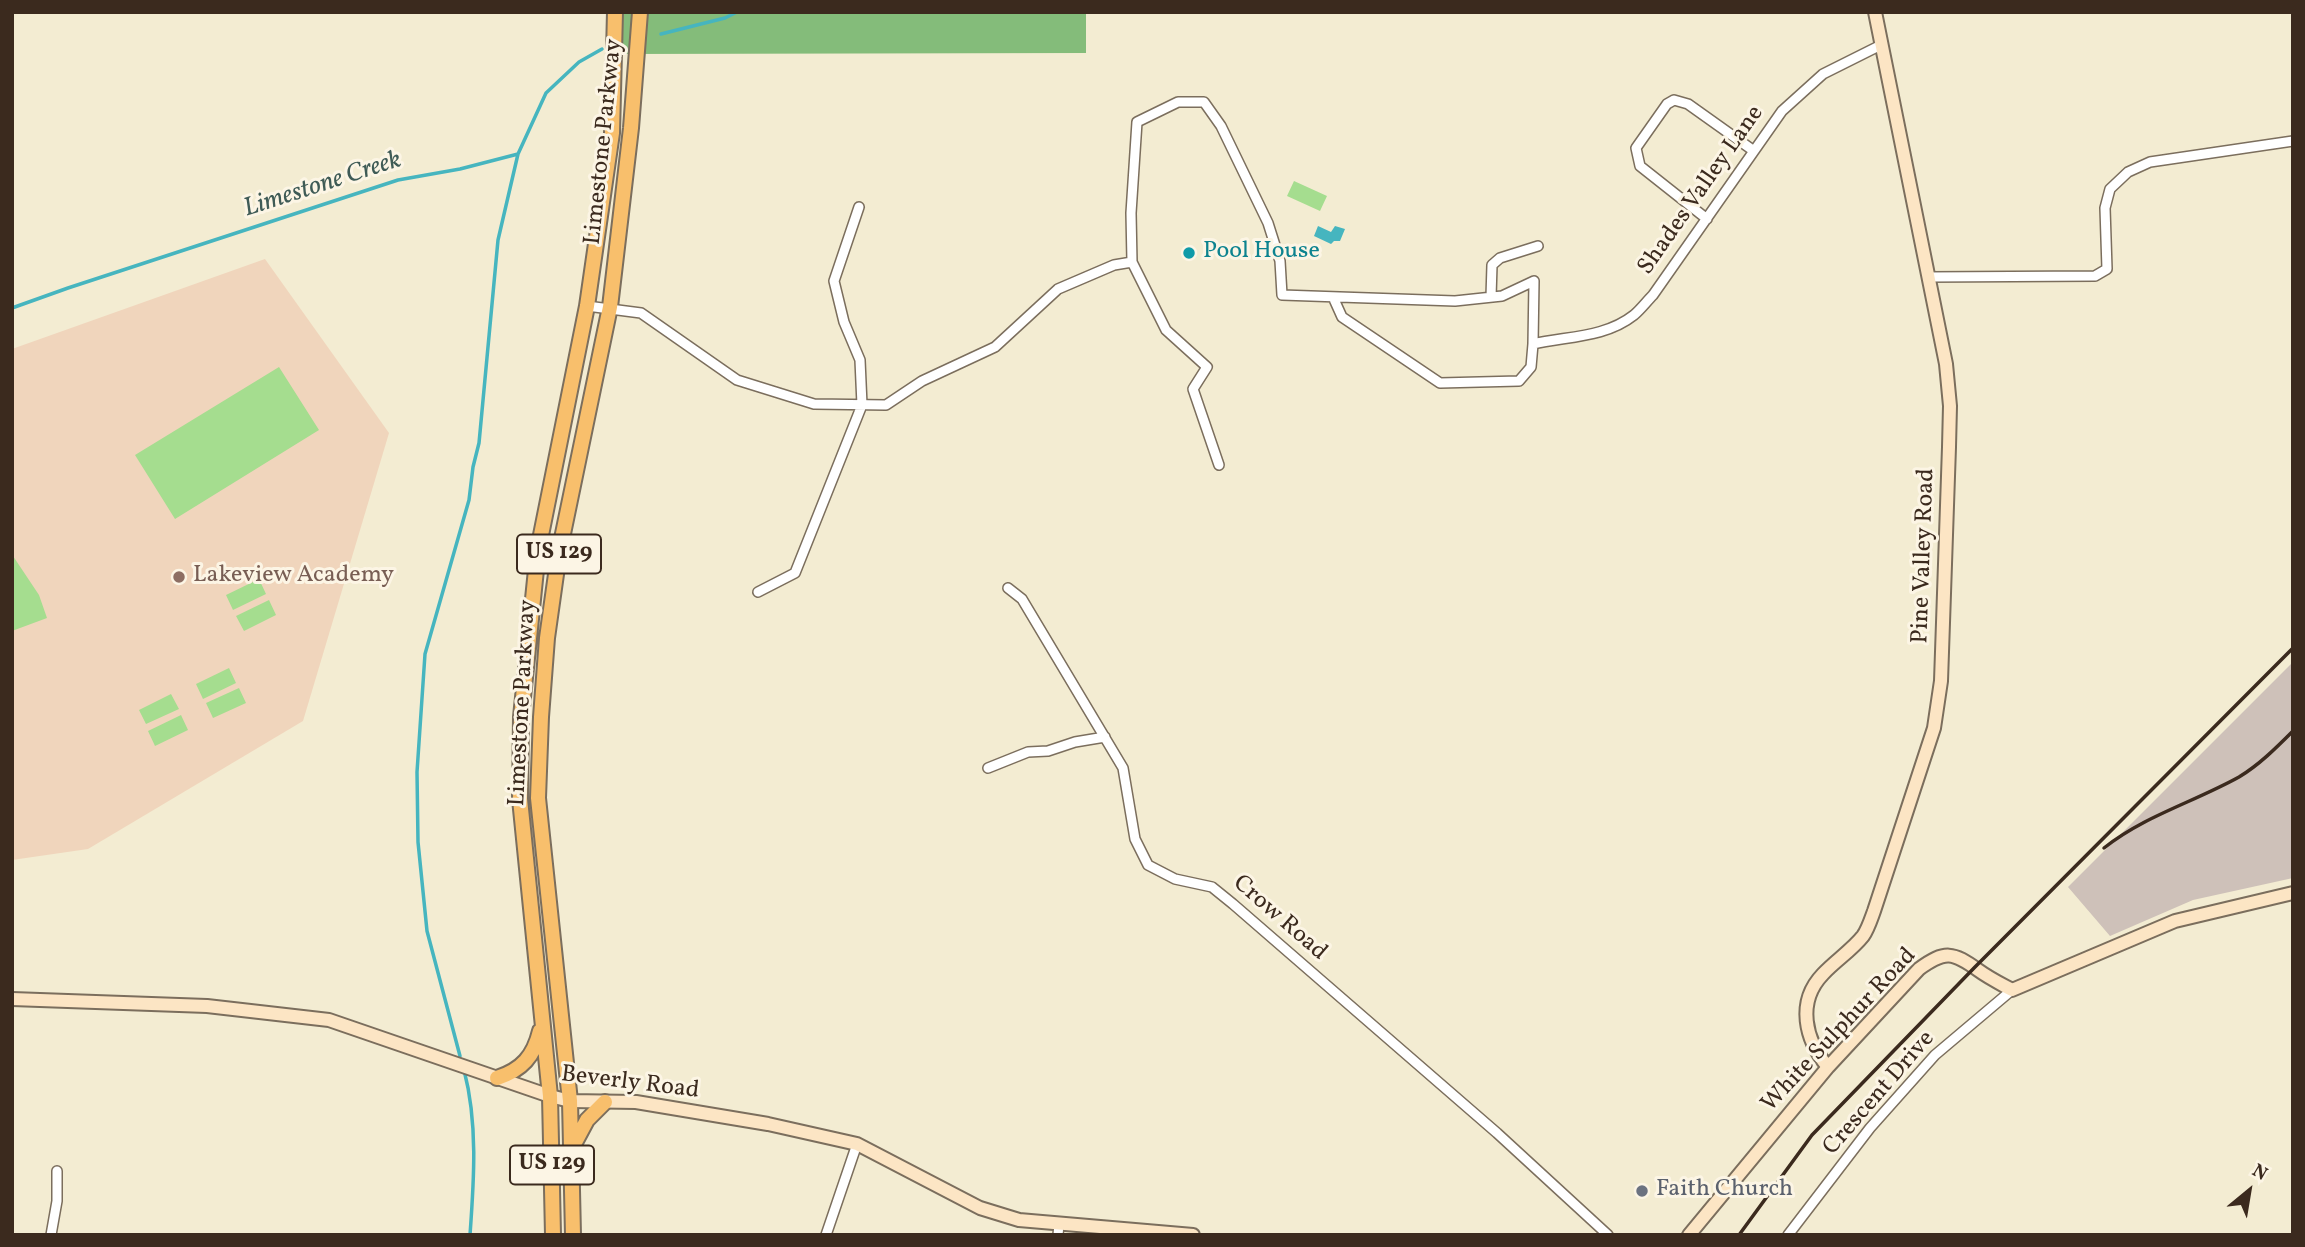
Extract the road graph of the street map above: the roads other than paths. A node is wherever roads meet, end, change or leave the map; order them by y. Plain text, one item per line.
1 (615, 12) edge
2 (640, 12) edge
3 (1875, 12) edge
4 (1881, 45) junction
5 (2293, 141) edge
6 (1754, 151) junction
7 (859, 207) dead end
8 (1707, 219) junction
9 (1538, 246) dead end
10 (1132, 262) junction
11 (1929, 277) junction
12 (1333, 297) junction
13 (1491, 298) junction
14 (587, 306) junction
15 (610, 307) junction
16 (1533, 344) junction
17 (862, 405) junction
18 (1219, 466) dead end
19 (1008, 588) dead end
20 (758, 592) dead end
21 (1105, 737) junction
22 (988, 768) dead end
23 (2293, 893) edge
24 (2012, 990) junction
25 (12, 999) edge
26 (542, 1019) junction
27 (1828, 1067) junction
28 (497, 1077) junction
29 (550, 1096) junction
30 (570, 1101) junction
31 (605, 1102) junction
32 (858, 1144) junction
33 (571, 1149) junction
34 (57, 1171) dead end
35 (1059, 1230) edge
36 (51, 1235) edge
37 (554, 1235) edge
38 (573, 1235) edge
39 (826, 1235) edge
40 (1193, 1235) edge
41 (1608, 1235) edge
42 (1689, 1235) edge
43 (1788, 1235) edge

1 - 14 main road, Limestone Parkway / US 129
2 - 15 main road, Limestone Parkway / US 129
3 - 4 street, Pine Valley Road
4 - 6 street, Shades Valley Lane
4 - 11 street, Pine Valley Road
5 - 11 street
6 - 8 street, Shades Valley Lane
6 - 8 street
7 - 17 street
8 - 16 street, Shades Valley Lane
9 - 13 street
10 - 12 street
10 - 17 street
10 - 18 street
11 - 27 street, Pine Valley Road
12 - 13 street
12 - 16 street
13 - 16 street
14 - 15 street
14 - 26 main road, Limestone Parkway / US 129
15 - 17 street
15 - 30 main road, Limestone Parkway / US 129
17 - 20 street
19 - 21 street, Crow Road
21 - 22 street
21 - 41 street, Crow Road
23 - 24 street
24 - 27 street, White Sulphur Road
24 - 43 street, Crescent Drive
25 - 28 street, Beverly Road
26 - 28 main road
26 - 29 main road, Limestone Parkway / US 129
27 - 42 street, White Sulphur Road
28 - 29 street, Beverly Road
29 - 30 street, Beverly Road
29 - 37 main road, Limestone Parkway / US 129
30 - 31 street, Beverly Road
30 - 33 main road, Limestone Parkway / US 129
31 - 32 street, Beverly Road
31 - 33 main road
32 - 35 street, Beverly Road
32 - 39 street
33 - 38 main road, Limestone Parkway / US 129
34 - 36 street
35 - 40 street, Beverly Road

